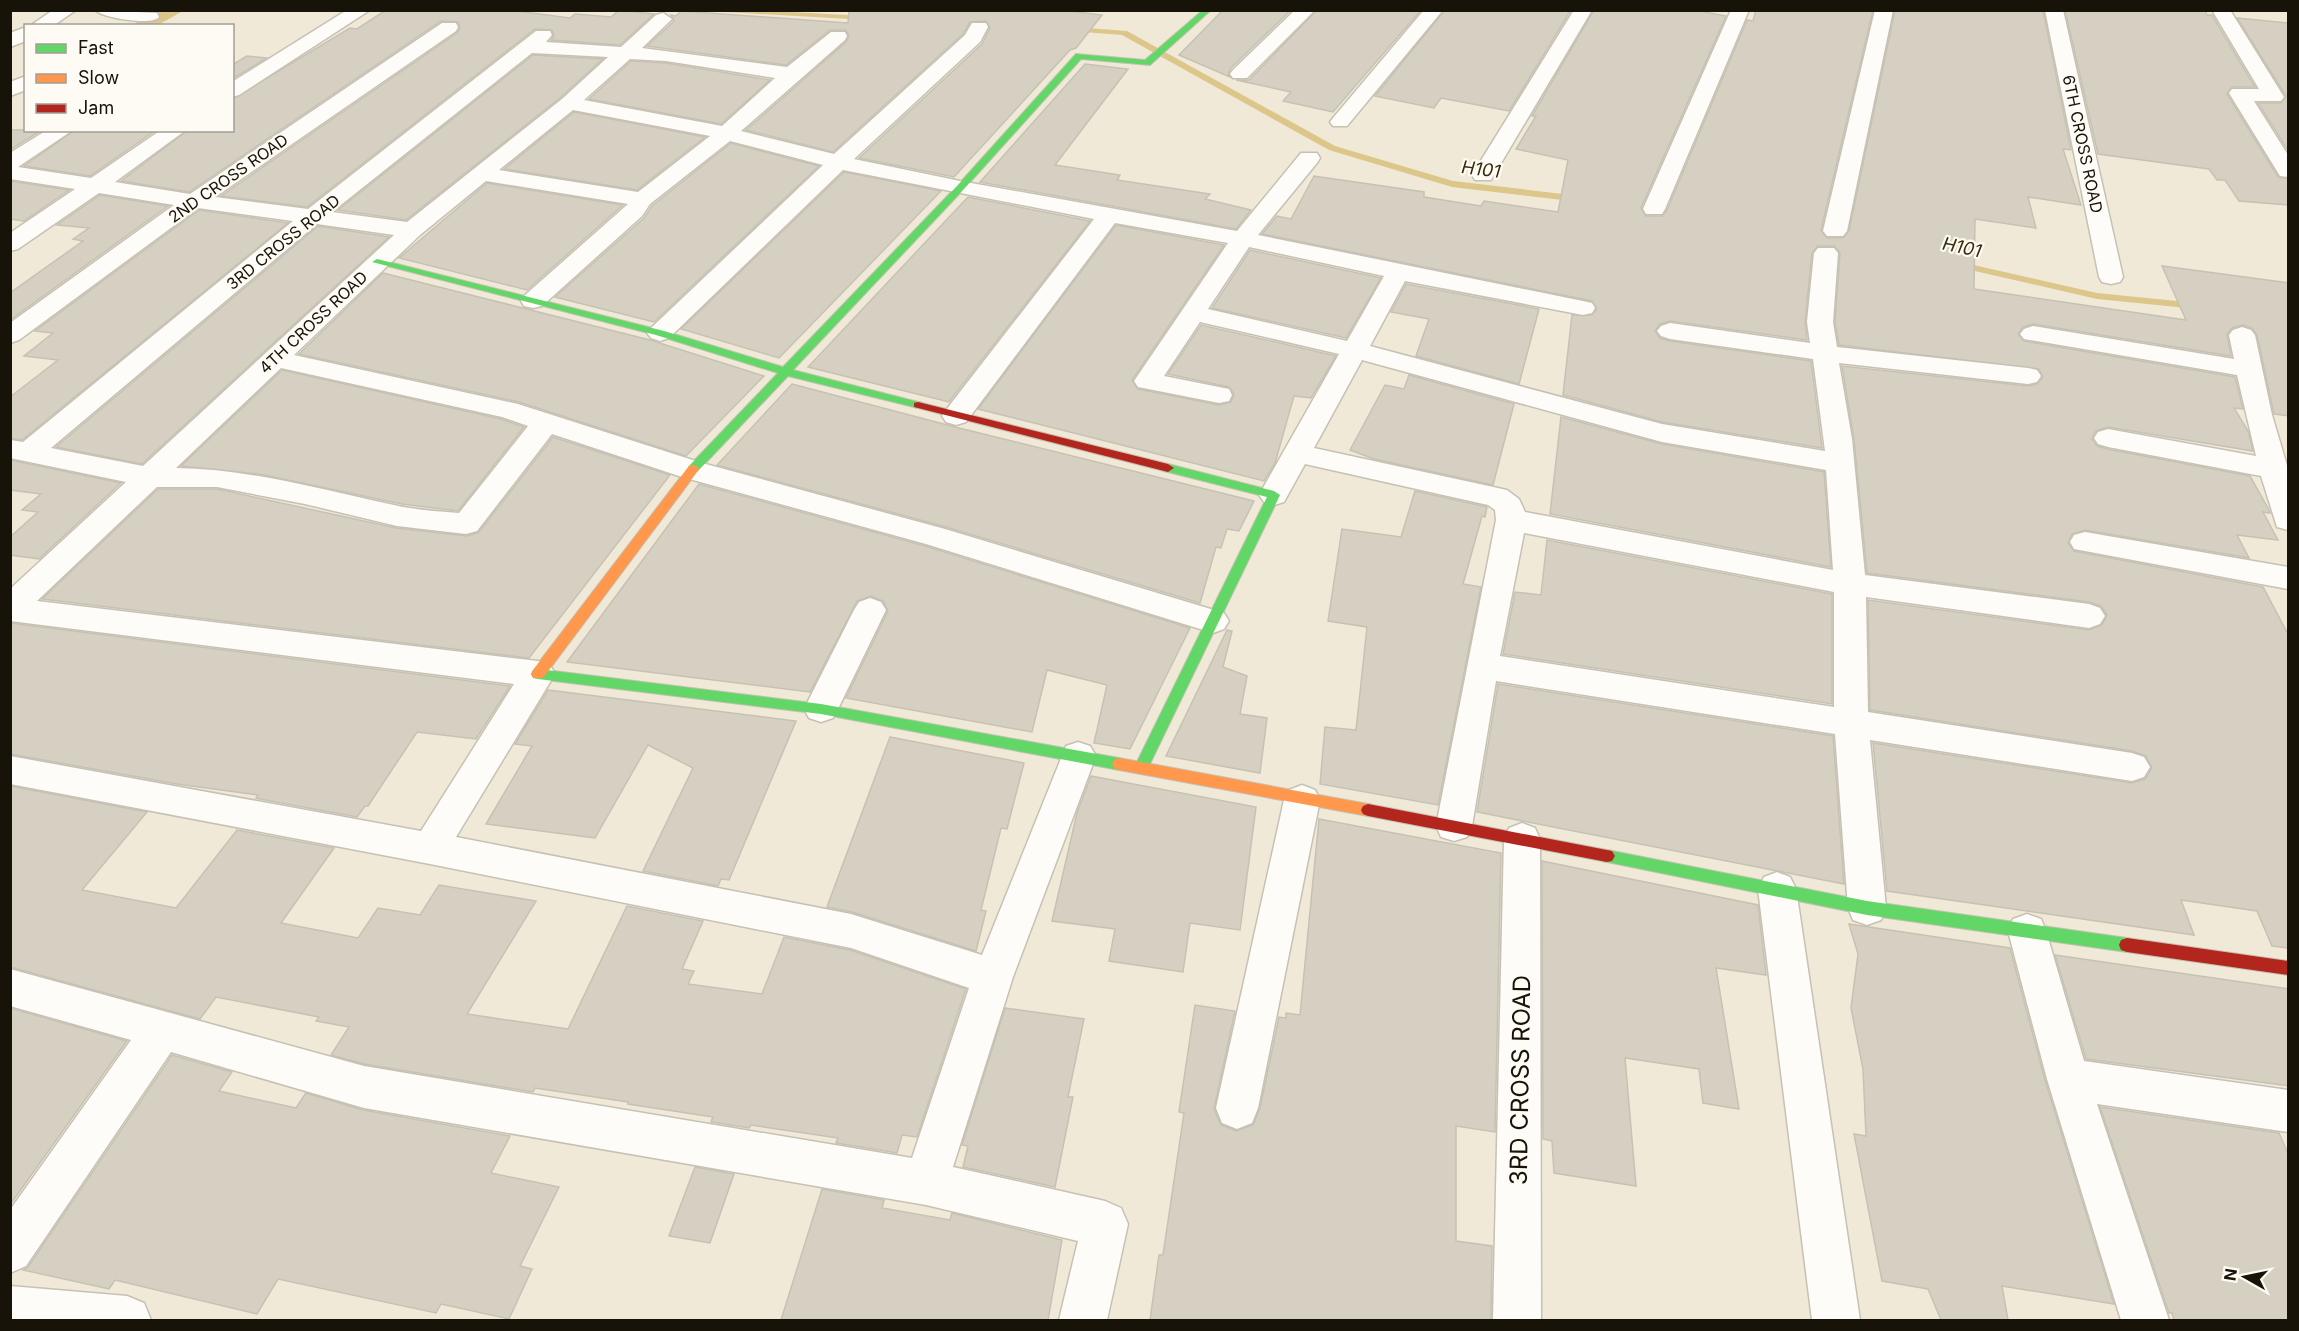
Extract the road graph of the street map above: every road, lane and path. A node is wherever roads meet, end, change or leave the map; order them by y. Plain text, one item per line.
1 (67, 10) edge
2 (104, 10) edge
3 (361, 10) edge
4 (1208, 10) edge
5 (1306, 10) edge
6 (1434, 10) edge
7 (1583, 10) edge
8 (1740, 10) edge
9 (1884, 10) edge
10 (2054, 10) edge
11 (2221, 10) edge
12 (150, 17) dead end
13 (663, 19) dead end
14 (42, 24) edge
15 (450, 27) dead end
16 (979, 27) dead end
17 (24, 34) edge
18 (838, 36) dead end
19 (10, 40) edge
20 (629, 51) junction
21 (791, 74) junction
22 (1240, 74) dead end
23 (24, 83) edge
24 (234, 89) edge
25 (10, 90) edge
26 (2281, 98) edge
27 (569, 103) junction
28 (1340, 122) dead end
29 (60, 132) edge
30 (173, 132) edge
31 (725, 133) junction
32 (1309, 158) dead end
33 (10, 162) edge
34 (838, 162) junction
35 (2289, 171) edge
36 (10, 172) edge
37 (481, 174) junction
38 (1483, 174) dead end
39 (99, 185) junction
40 (960, 188) junction
41 (642, 199) junction
42 (194, 201) junction
43 (1654, 209) dead end
44 (1109, 215) junction
45 (312, 216) junction
46 (411, 230) junction
47 (1243, 239) junction
48 (10, 244) edge
49 (377, 262) junction
50 (1398, 272) junction
51 (2111, 277) dead end
52 (533, 301) junction
53 (1583, 308) dead end
54 (1193, 313) junction
55 (1670, 331) dead end
56 (660, 333) junction
57 (2033, 334) dead end
58 (10, 335) edge
59 (2242, 335) dead end
60 (1354, 350) junction
61 (1824, 353) junction
62 (275, 359) junction
63 (2249, 369) junction
64 (787, 372) junction
65 (2028, 376) dead end
66 (1219, 395) dead end
67 (956, 416) junction
68 (546, 422) junction
69 (2108, 438) dead end
70 (19, 451) edge
71 (1297, 453) junction
72 (1840, 463) junction
73 (2274, 469) junction
74 (692, 470) junction
75 (149, 477) junction
76 (1274, 495) junction
77 (1510, 520) junction
78 (2289, 520) edge
79 (2085, 542) dead end
80 (2289, 578) edge
81 (1850, 584) junction
82 (10, 608) edge
83 (870, 610) dead end
84 (2089, 616) dead end
85 (1213, 621) junction
86 (1482, 666) junction
87 (538, 674) junction
88 (821, 710) junction
89 (1851, 725) junction
90 (1078, 756) junction
91 (2132, 767) dead end
92 (1141, 768) junction
93 (10, 770) edge
94 (1302, 800) junction
95 (1454, 826) junction
96 (1522, 839) junction
97 (430, 848) junction
98 (1777, 889) junction
99 (1868, 908) junction
100 (2028, 931) junction
101 (2289, 968) edge
102 (993, 977) junction
103 (10, 987) edge
104 (163, 1029) junction
105 (2068, 1079) junction
106 (1237, 1108) dead end
107 (2289, 1111) edge
108 (926, 1183) junction
109 (10, 1250) edge
110 (10, 1310) edge
111 (127, 1320) edge
112 (1083, 1320) edge
113 (1517, 1320) edge
114 (1836, 1320) edge
115 (2145, 1320) edge

1 - 14 street
2 - 12 street
3 - 24 street
4 - 40 street
5 - 22 street
6 - 28 street
7 - 38 street
8 - 43 street
9 - 61 street
10 - 51 street, 6TH CROSS ROAD
11 - 26 street
13 - 20 street, 4TH CROSS ROAD
15 - 42 street, 2ND CROSS ROAD
16 - 34 street
17 - 19 street
18 - 21 street
20 - 21 street
20 - 27 street, 4TH CROSS ROAD
20 - 45 street, 3RD CROSS ROAD
21 - 31 street
23 - 25 street
26 - 35 street
27 - 31 street
27 - 37 street, 4TH CROSS ROAD
29 - 33 street
30 - 39 street
31 - 34 street
31 - 41 street
32 - 47 street
34 - 40 street
34 - 56 street
36 - 39 street
37 - 41 street
37 - 46 street, 4TH CROSS ROAD
39 - 42 street
39 - 48 street
40 - 44 street
40 - 64 street
41 - 52 street
42 - 45 street
42 - 58 street, 2ND CROSS ROAD
44 - 47 street
44 - 67 street
45 - 46 street
45 - 70 street, 3RD CROSS ROAD
46 - 49 street, 4TH CROSS ROAD
47 - 50 street
47 - 54 street
49 - 52 street
49 - 62 street, 4TH CROSS ROAD
50 - 53 street
50 - 60 street
52 - 56 street
54 - 60 street
54 - 66 street
55 - 61 street
56 - 64 street
57 - 63 street
59 - 63 street
60 - 71 street
60 - 72 street
61 - 65 street
61 - 72 street
62 - 68 street
62 - 75 street, 4TH CROSS ROAD
63 - 73 street
64 - 67 street
64 - 74 street
67 - 76 street
68 - 74 street
68 - 75 street
69 - 73 street
70 - 75 street
71 - 76 street
71 - 77 street
72 - 81 street
73 - 78 street
74 - 85 street
74 - 87 street
75 - 82 street, 4TH CROSS ROAD
76 - 85 street
77 - 81 street
77 - 86 street
79 - 80 street
81 - 84 street
81 - 89 street
82 - 87 street
83 - 88 street
85 - 92 street
86 - 89 street
86 - 95 street
87 - 88 street
87 - 97 street
88 - 90 street
89 - 91 street
89 - 99 street
90 - 92 street
90 - 102 street
92 - 94 street
93 - 97 street
94 - 95 street
94 - 106 street
95 - 96 street
96 - 98 street
96 - 113 street, 3RD CROSS ROAD
97 - 102 street
98 - 99 street
98 - 114 street
99 - 100 street
100 - 101 street
100 - 105 street
102 - 108 street
103 - 104 street
104 - 108 street
104 - 109 street
105 - 107 street
105 - 115 street
108 - 112 street
110 - 111 street

